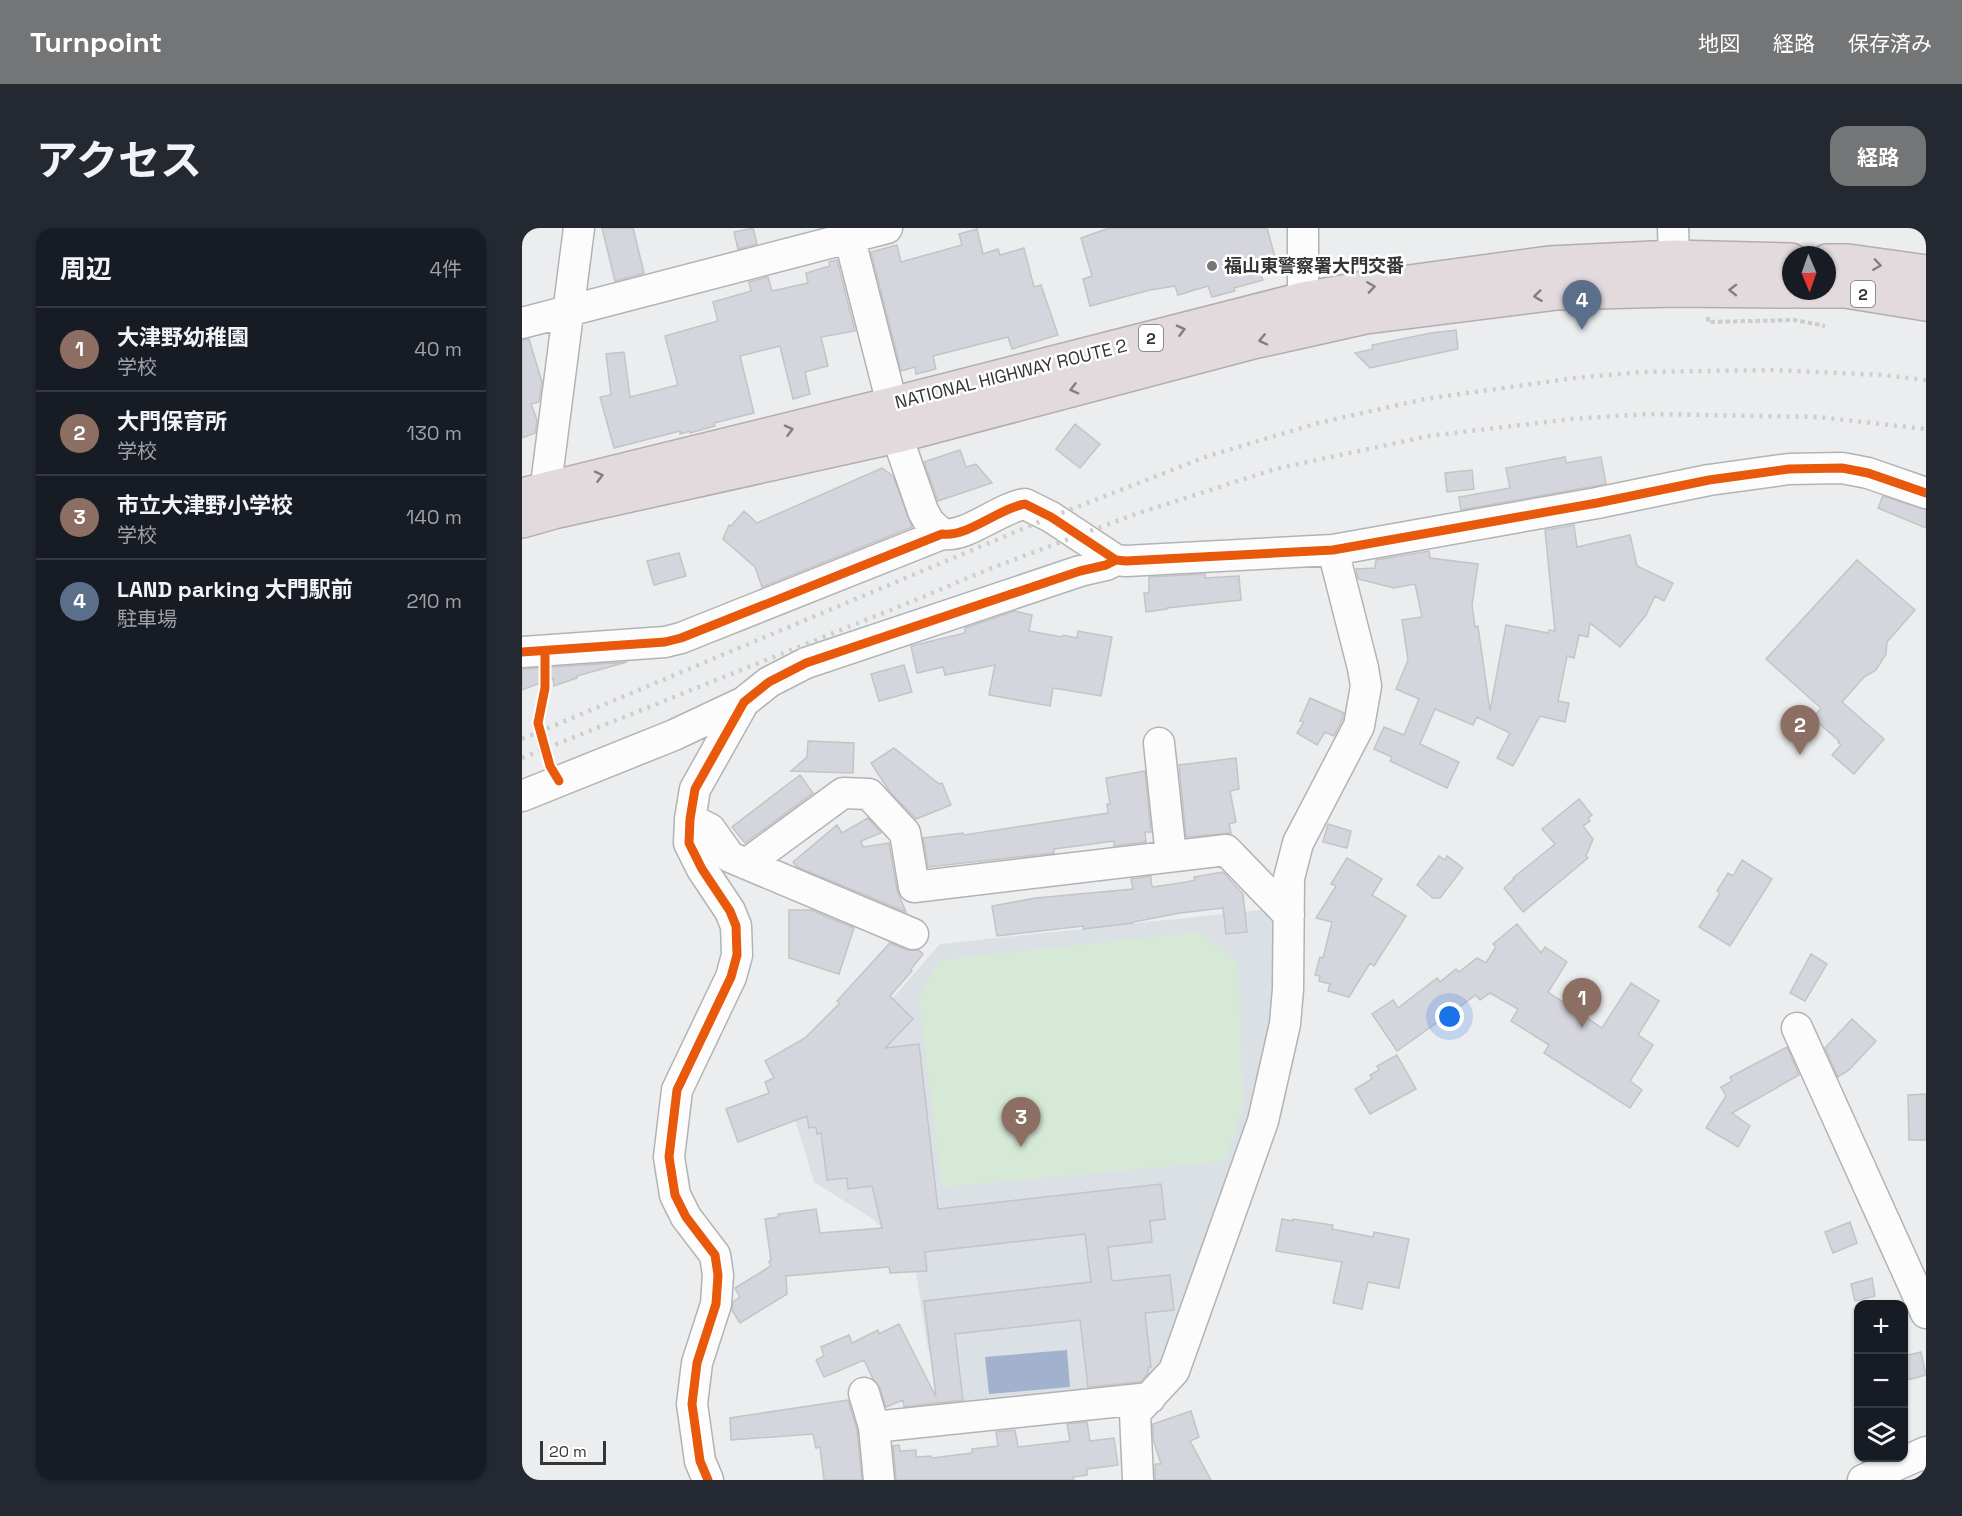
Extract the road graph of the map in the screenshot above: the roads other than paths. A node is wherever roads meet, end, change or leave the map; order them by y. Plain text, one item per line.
1 (579, 228) edge
2 (887, 228) edge
3 (1303, 228) edge
4 (848, 233) edge
5 (1673, 243) edge
6 (1782, 259) edge
7 (1836, 261) edge
8 (1926, 273) edge
9 (1782, 291) edge
10 (1836, 291) edge
11 (1926, 304) edge
12 (570, 311) junction
13 (1305, 314) junction
14 (522, 323) edge
15 (894, 420) junction
16 (536, 491) edge
17 (1926, 493) edge
18 (522, 520) edge
19 (942, 534) junction
20 (1333, 550) junction
21 (1116, 560) junction
22 (522, 652) edge
23 (744, 702) junction
24 (1159, 743) dead end
25 (522, 796) edge
26 (690, 819) junction
27 (1171, 856) junction
28 (746, 864) junction
29 (1289, 915) junction
30 (913, 934) dead end
31 (1797, 1028) dead end
32 (1926, 1313) edge
33 (864, 1393) dead end
34 (1150, 1398) junction
35 (874, 1427) junction
36 (1926, 1452) edge
37 (708, 1480) edge
38 (879, 1480) edge
39 (1138, 1480) edge
40 (1863, 1480) edge

1 - 12 street
2 - 4 street
3 - 13 street
4 - 12 street
4 - 15 street
5 - 6 highway, NATIONAL HIGHWAY ROUTE 2 / 2
13 -> 5 highway, NATIONAL HIGHWAY ROUTE 2 / 2
7 -> 8 highway, 2
9 -> 13 highway, NATIONAL HIGHWAY ROUTE 2 / 2
10 - 11 highway, 2
12 - 14 street
12 - 16 street
13 - 15 highway, NATIONAL HIGHWAY ROUTE 2 / 2
16 -> 15 highway, NATIONAL HIGHWAY ROUTE 2 / 2
15 - 18 highway, NATIONAL HIGHWAY ROUTE 2 / 2
15 - 19 street
17 - 20 street
19 - 21 street
19 - 22 street
20 - 21 street
20 - 29 street
21 - 23 street
23 - 25 street
23 - 26 street
24 - 27 street
26 - 28 street
26 - 37 street
27 - 28 street
27 - 29 street
28 - 30 street
29 - 34 street
31 - 32 street
33 - 35 street
34 - 35 street
34 - 39 street
35 - 38 street
36 - 40 street

